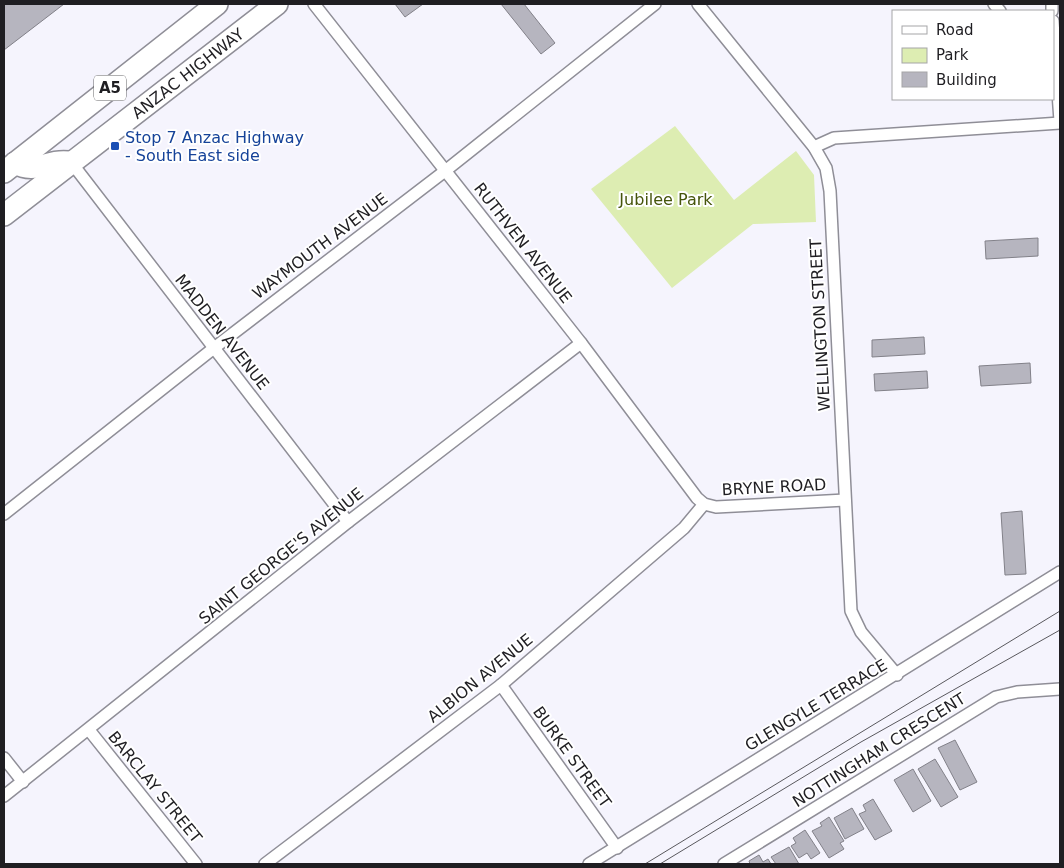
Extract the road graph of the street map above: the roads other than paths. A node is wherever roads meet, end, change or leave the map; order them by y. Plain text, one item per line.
1 (217, 4) edge
2 (277, 4) edge
3 (314, 4) edge
4 (655, 4) edge
5 (698, 4) edge
6 (1054, 50) edge
7 (1060, 122) edge
8 (814, 147) junction
9 (71, 162) junction
10 (9, 167) edge
11 (445, 171) junction
12 (4, 215) edge
13 (581, 343) junction
14 (214, 348) junction
15 (845, 500) junction
16 (704, 504) junction
17 (4, 514) edge
18 (348, 522) junction
19 (1060, 572) edge
20 (897, 675) junction
21 (501, 685) junction
22 (1060, 689) edge
23 (89, 730) junction
24 (4, 758) edge
25 (23, 782) junction
26 (4, 796) edge
27 (617, 848) junction
28 (196, 864) edge
29 (265, 864) edge
30 (589, 864) edge
31 (724, 864) edge

1 - 10 highway, A5
2 - 9 highway, ANZAC HIGHWAY / A5
3 - 11 street, RUTHVEN AVENUE
4 - 11 street, WAYMOUTH AVENUE
5 - 8 street, WELLINGTON STREET
6 - 7 street
7 - 8 street
8 - 15 street, WELLINGTON STREET
9 - 10 highway
9 - 12 highway, ANZAC HIGHWAY / A5
9 - 14 street, MADDEN AVENUE
11 - 13 street, RUTHVEN AVENUE
11 - 14 street, WAYMOUTH AVENUE
13 - 16 street, RUTHVEN AVENUE
13 - 18 street, SAINT GEORGE'S AVENUE
14 - 17 street, WAYMOUTH AVENUE
14 - 18 street, MADDEN AVENUE
15 - 16 street, BRYNE ROAD
15 - 20 street, WELLINGTON STREET
16 - 21 street, ALBION AVENUE
18 - 23 street, SAINT GEORGE'S AVENUE
19 - 20 street, GLENGYLE TERRACE
20 - 27 street, GLENGYLE TERRACE
21 - 27 street, BURKE STREET
21 - 29 street, ALBION AVENUE
22 - 31 street, NOTTINGHAM CRESCENT
23 - 25 street, SAINT GEORGE'S AVENUE
23 - 28 street, BARCLAY STREET
24 - 25 street
25 - 26 street, SAINT GEORGE'S AVENUE
27 - 30 street, GLENGYLE TERRACE

